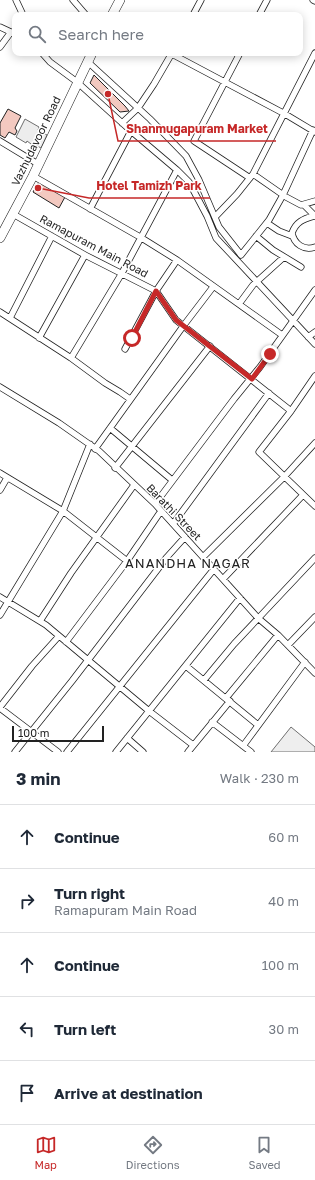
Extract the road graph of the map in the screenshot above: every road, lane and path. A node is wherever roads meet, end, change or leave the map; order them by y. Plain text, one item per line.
1 (16, 0) edge
2 (72, 0) edge
3 (120, 0) edge
4 (200, 0) edge
5 (267, 0) edge
6 (22, 12) edge
7 (83, 12) edge
8 (114, 12) edge
9 (194, 12) edge
10 (261, 12) edge
11 (0, 26) edge
12 (12, 32) edge
13 (12, 34) edge
14 (0, 46) edge
15 (315, 53) edge
16 (45, 56) edge
17 (91, 56) edge
18 (169, 56) edge
19 (177, 56) edge
20 (238, 56) edge
21 (88, 62) junction
22 (77, 82) junction
23 (225, 82) junction
24 (138, 108) junction
25 (285, 114) junction
26 (122, 123) junction
27 (131, 131) junction
28 (314, 131) edge
29 (0, 141) edge
30 (38, 164) junction
31 (177, 170) junction
32 (33, 176) junction
33 (251, 176) junction
34 (283, 195) junction
35 (315, 201) edge
36 (304, 205) junction
37 (90, 209) junction
38 (13, 214) junction
39 (315, 216) edge
40 (215, 217) junction
41 (267, 223) junction
42 (52, 236) junction
43 (256, 236) junction
44 (292, 236) junction
45 (140, 237) junction
46 (0, 238) edge
47 (315, 247) edge
48 (85, 255) junction
49 (284, 257) junction
50 (177, 260) junction
51 (301, 268) dead end
52 (122, 273) junction
53 (257, 282) junction
54 (213, 287) junction
55 (315, 290) edge
56 (156, 291) junction
57 (239, 304) junction
58 (0, 312) edge
59 (10, 318) junction
60 (292, 321) junction
61 (184, 325) junction
62 (315, 332) edge
63 (282, 335) junction
64 (308, 337) junction
65 (40, 338) junction
66 (315, 344) edge
67 (210, 346) junction
68 (125, 349) dead end
69 (71, 358) junction
70 (315, 376) edge
71 (252, 379) junction
72 (0, 387) edge
73 (269, 393) junction
74 (130, 399) junction
75 (291, 410) junction
76 (110, 428) junction
77 (315, 443) edge
78 (90, 444) junction
79 (132, 446) junction
80 (95, 449) junction
81 (115, 468) junction
82 (0, 473) edge
83 (284, 477) junction
84 (8, 478) junction
85 (172, 480) junction
86 (134, 485) junction
87 (0, 490) edge
88 (303, 495) junction
89 (155, 504) junction
90 (314, 504) edge
91 (63, 511) junction
92 (161, 511) junction
93 (174, 524) junction
94 (186, 537) junction
95 (96, 538) junction
96 (203, 557) junction
97 (315, 558) edge
98 (128, 561) junction
99 (214, 569) junction
100 (223, 579) junction
101 (0, 598) edge
102 (240, 598) junction
103 (8, 603) junction
104 (0, 615) edge
105 (315, 616) edge
106 (258, 618) junction
107 (40, 621) junction
108 (278, 635) junction
109 (59, 636) junction
110 (66, 642) junction
111 (288, 645) junction
112 (88, 660) junction
113 (305, 662) junction
114 (186, 666) junction
115 (315, 673) edge
116 (204, 680) junction
117 (120, 686) junction
118 (228, 699) junction
119 (0, 707) edge
120 (149, 711) junction
121 (212, 722) junction
122 (258, 725) junction
123 (32, 731) junction
124 (127, 738) junction
125 (193, 746) junction
126 (246, 750) edge
127 (15, 752) edge
128 (58, 752) edge
129 (67, 752) edge
130 (116, 752) edge
131 (143, 752) edge
132 (188, 752) edge

1 - 6 street
2 - 7 street
3 - 8 main road
4 - 9 street
5 - 10 street
11 - 12 street
13 - 14 street
15 - 25 street
16 - 22 street
17 - 21 main road, Vazhudavoor Road
18 - 24 street
19 - 23 street
20 - 23 street
21 - 22 main road, Vazhudavoor Road
21 - 24 street
22 - 26 street
22 - 30 main road, Vazhudavoor Road
23 - 25 street
23 - 33 street
24 - 26 street
24 - 40 street
25 - 28 street
25 - 33 street
26 - 27 street
27 - 31 street
27 - 37 street
28 - 34 street
29 - 30 street
30 - 32 main road, Vazhudavoor Road
31 - 45 street
31 - 53 street
32 - 37 street
32 - 38 main road, Vazhudavoor Road
33 - 34 street
33 - 40 street
34 - 36 street
34 - 41 street
35 - 36 street
36 - 39 street
37 - 45 street
38 - 42 street, Ramapuram Main Road
38 - 46 main road, Vazhudavoor Road
39 - 44 street
40 - 43 street
41 - 43 street
41 - 44 street
42 - 48 street, Ramapuram Main Road
42 - 59 street
43 - 49 street
44 - 47 street
45 - 50 street
45 - 52 street
48 - 52 street, Ramapuram Main Road
48 - 65 street
49 - 51 street
49 - 53 street
50 - 54 street
50 - 56 street
52 - 56 street, Ramapuram Main Road
52 - 69 street
53 - 57 street
53 - 60 street
54 - 57 street
54 - 61 street
55 - 60 street
56 - 61 street, Ramapuram Main Road
56 - 68 street
57 - 63 street
58 - 59 street
59 - 65 street
60 - 63 street
60 - 64 street
61 - 67 street
61 - 74 street
62 - 64 street
63 - 71 street
64 - 66 street
65 - 69 street
67 - 71 street
67 - 79 street
69 - 74 street
70 - 75 street
71 - 73 street
71 - 85 street
72 - 78 street, Barathi Street
73 - 75 street
73 - 93 street
74 - 76 street
75 - 83 street
76 - 79 street
76 - 80 street
77 - 83 street
78 - 80 street, Barathi Street
78 - 91 street
79 - 81 street
79 - 85 street
80 - 81 street, Barathi Street
81 - 86 street, Barathi Street
82 - 84 street
83 - 88 street
83 - 96 street
84 - 87 street
84 - 91 street
85 - 89 street
86 - 89 street, Barathi Street
86 - 95 street
88 - 90 street
88 - 100 street
89 - 92 street, Barathi Street
91 - 95 street
91 - 103 street
92 - 93 street, Barathi Street
92 - 98 street
93 - 94 street, Barathi Street
94 - 96 street, Barathi Street
94 - 112 street
95 - 98 street
95 - 107 street
96 - 99 street, Barathi Street
97 - 106 street
98 - 110 street
99 - 100 street, Barathi Street
99 - 117 street
100 - 102 street, Barathi Street
101 - 103 street
102 - 106 street, Barathi Street
102 - 114 street
103 - 104 street
103 - 107 street
105 - 111 street
106 - 108 street, Barathi Street
106 - 116 street
107 - 109 street
108 - 111 street, Barathi Street
108 - 118 street
109 - 110 street
109 - 119 street
110 - 112 street
111 - 113 street, Barathi Street
112 - 117 street
112 - 123 street
113 - 115 street, Barathi Street
113 - 122 street
114 - 116 street
114 - 120 street
116 - 118 street
117 - 120 street
117 - 129 street
118 - 121 street
118 - 122 street
119 - 123 street
120 - 124 street
120 - 125 street
121 - 125 street
121 - 126 street
122 - 126 street
123 - 127 street
123 - 128 street
124 - 130 street
124 - 131 street
125 - 132 street

